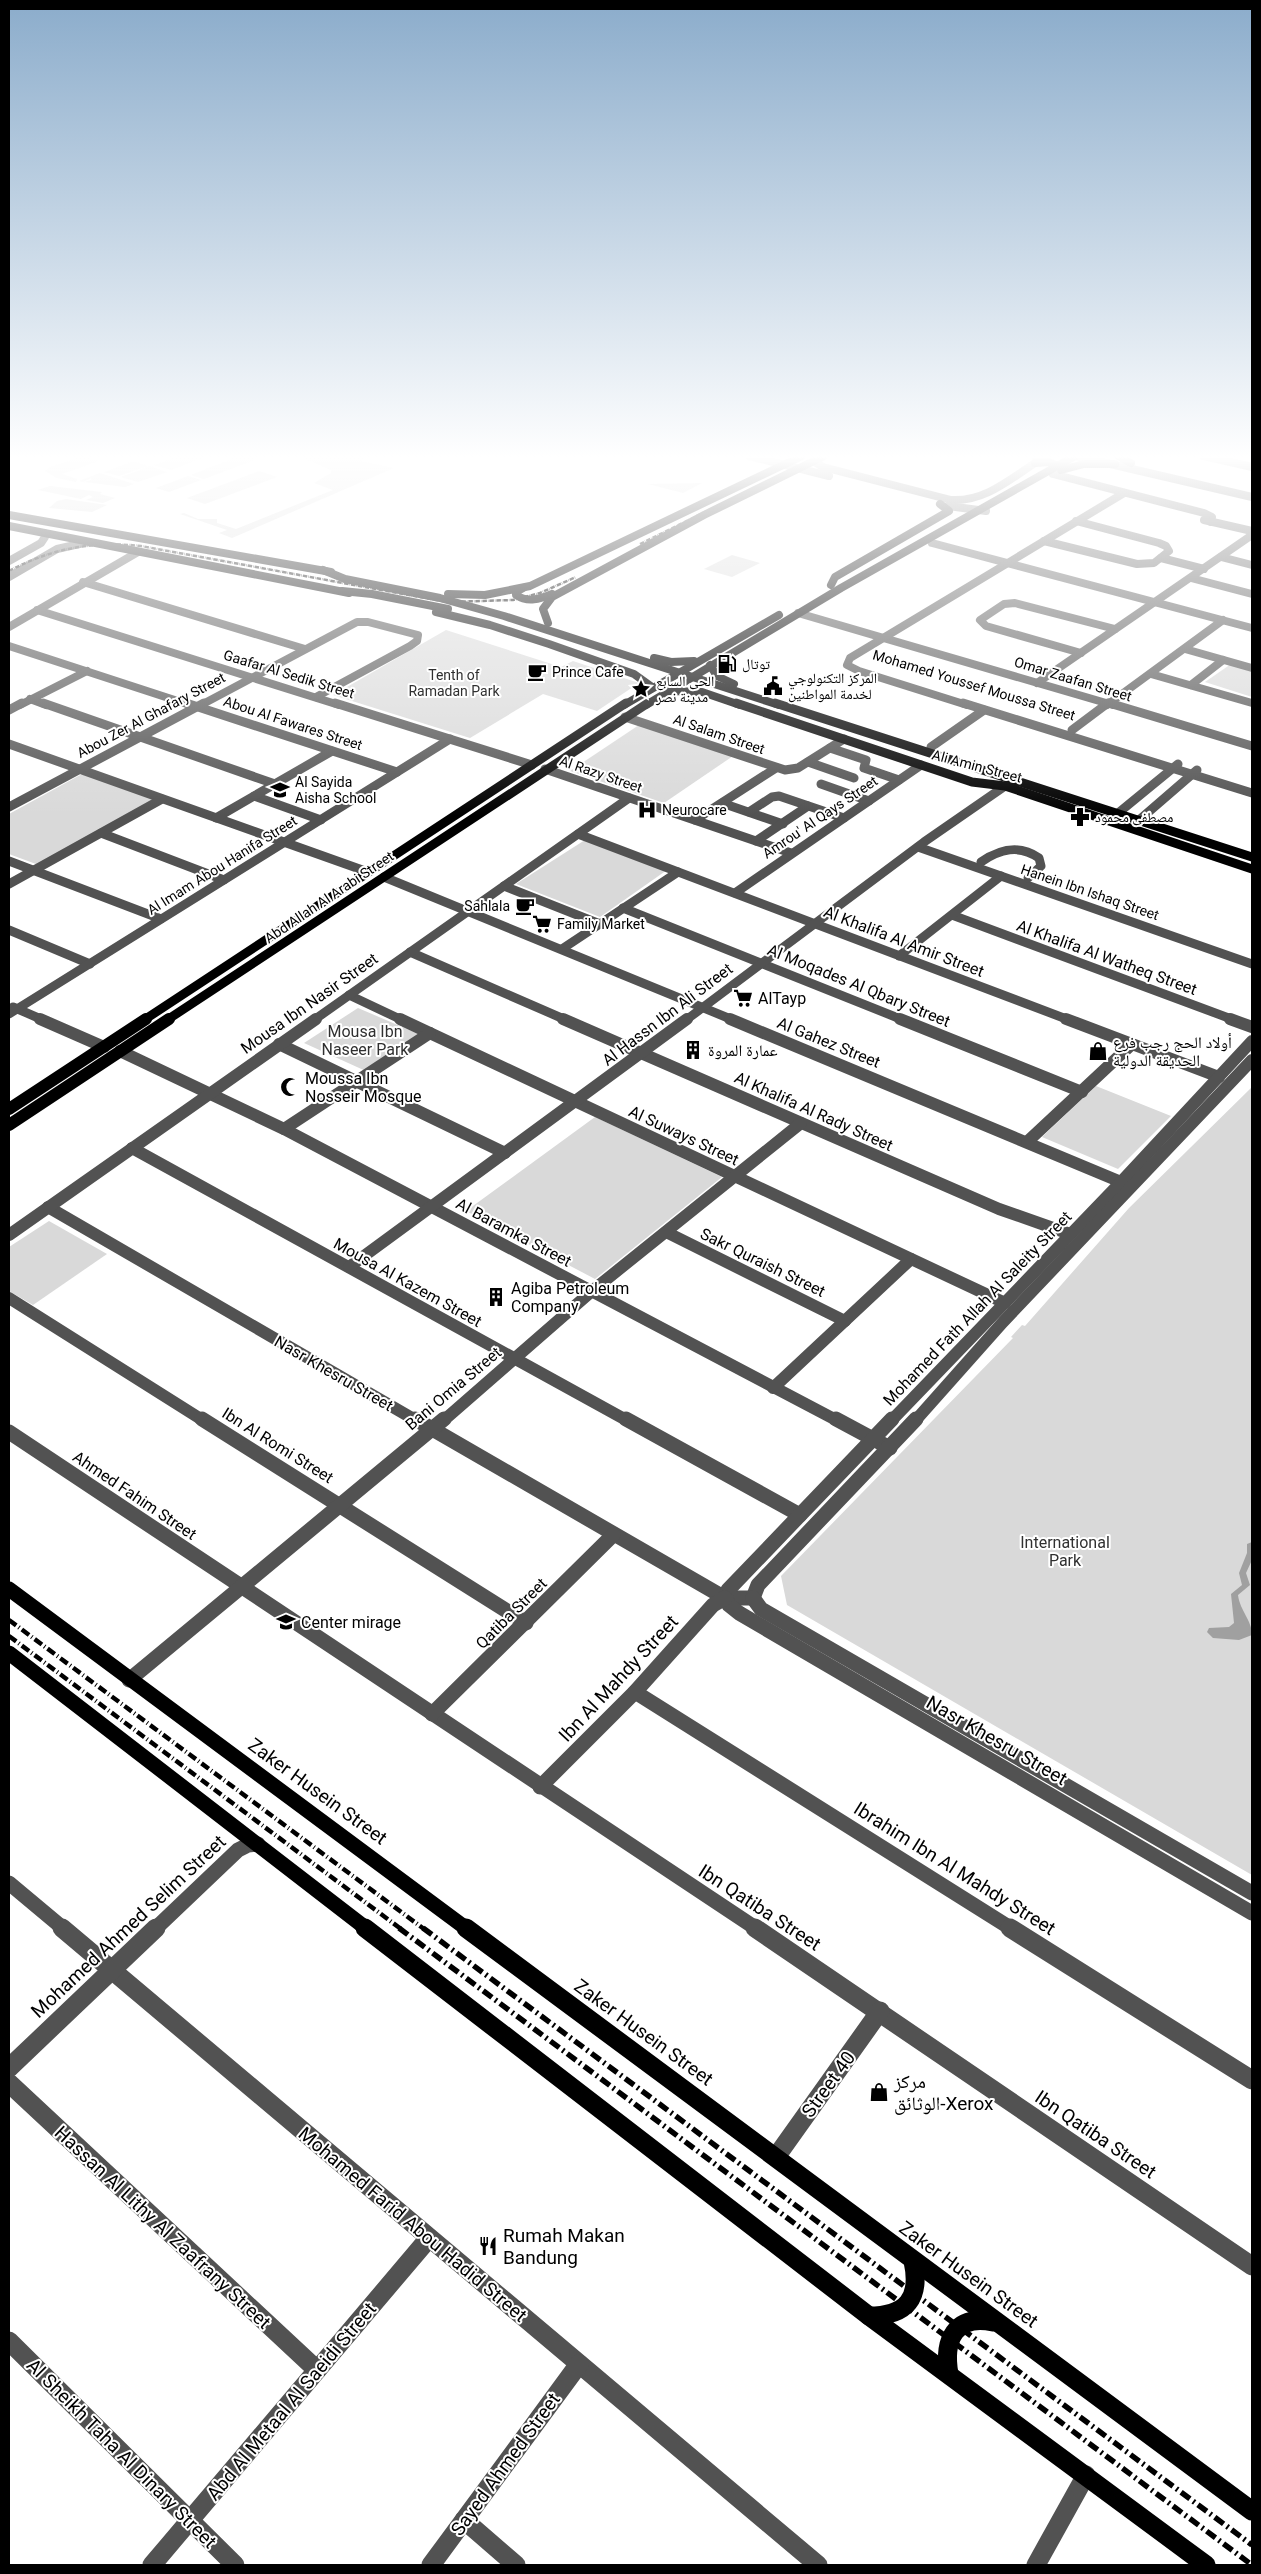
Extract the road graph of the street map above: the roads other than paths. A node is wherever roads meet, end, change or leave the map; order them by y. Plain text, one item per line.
1 (95, 576) edge
2 (264, 576) edge
3 (338, 576) edge
4 (354, 576) edge
5 (548, 576) edge
6 (590, 576) edge
7 (846, 576) edge
8 (862, 576) edge
9 (874, 576) edge
10 (986, 576) edge
11 (1058, 576) edge
12 (1194, 576) edge
13 (1191, 578) junction
14 (84, 582) junction
15 (523, 588) junction
16 (567, 588) junction
17 (841, 588) junction
18 (445, 594) junction
19 (1252, 594) edge
20 (1156, 602) junction
21 (37, 610) junction
22 (801, 612) junction
23 (1223, 620) junction
24 (548, 622) junction
25 (9, 627) edge
26 (1252, 628) edge
27 (1115, 629) junction
28 (885, 637) junction
29 (9, 646) edge
30 (1185, 649) junction
31 (305, 650) junction
32 (636, 652) junction
33 (1081, 653) junction
34 (610, 658) junction
35 (1223, 660) junction
36 (693, 662) junction
37 (707, 667) junction
38 (1252, 668) edge
39 (863, 669) junction
40 (87, 671) junction
41 (1151, 674) junction
42 (252, 678) junction
43 (1037, 683) junction
44 (1191, 685) junction
45 (652, 687) junction
46 (748, 688) junction
47 (665, 692) junction
48 (316, 697) junction
49 (30, 699) junction
50 (724, 700) junction
51 (1252, 703) edge
52 (1109, 704) junction
53 (198, 706) junction
54 (9, 710) edge
55 (984, 710) junction
56 (624, 717) junction
57 (1072, 730) junction
58 (140, 737) junction
59 (844, 739) junction
60 (450, 740) junction
61 (9, 744) edge
62 (1252, 746) edge
63 (931, 747) junction
64 (830, 748) junction
65 (332, 751) junction
66 (808, 762) junction
67 (532, 765) junction
68 (921, 765) junction
69 (1176, 766) junction
70 (776, 768) junction
71 (79, 769) junction
72 (544, 769) junction
73 (867, 769) junction
74 (397, 772) junction
75 (1195, 772) junction
76 (854, 778) junction
77 (899, 780) junction
78 (1008, 783) junction
79 (275, 784) junction
80 (821, 784) dead end
81 (1252, 785) edge
82 (837, 790) junction
83 (1252, 794) edge
84 (254, 796) junction
85 (629, 798) junction
86 (162, 799) junction
87 (869, 801) junction
88 (12, 802) edge
89 (722, 803) junction
90 (808, 806) junction
91 (749, 812) junction
92 (1117, 814) junction
93 (216, 818) junction
94 (844, 818) junction
95 (321, 820) junction
96 (695, 820) junction
97 (1138, 821) junction
98 (783, 824) junction
99 (101, 833) junction
100 (578, 834) junction
101 (756, 841) junction
102 (285, 842) junction
103 (921, 844) junction
104 (791, 853) junction
105 (946, 853) junction
106 (1252, 857) edge
107 (9, 861) edge
108 (981, 862) junction
109 (1252, 869) edge
110 (33, 870) junction
111 (368, 872) junction
112 (678, 872) junction
113 (1002, 876) junction
114 (384, 877) junction
115 (1028, 878) junction
116 (224, 880) junction
117 (9, 884) edge
118 (504, 886) junction
119 (735, 893) junction
120 (623, 908) junction
121 (469, 910) junction
122 (952, 915) junction
123 (161, 919) junction
124 (296, 919) junction
125 (600, 924) junction
126 (815, 924) junction
127 (313, 925) junction
128 (9, 930) edge
129 (268, 937) junction
130 (285, 943) junction
131 (562, 949) junction
132 (410, 952) junction
133 (899, 956) junction
134 (1252, 957) edge
135 (762, 963) junction
136 (90, 964) junction
137 (1252, 964) edge
138 (349, 995) junction
139 (703, 1007) junction
140 (12, 1009) edge
141 (1252, 1027) edge
142 (430, 1033) junction
143 (1252, 1041) edge
144 (279, 1044) junction
145 (1132, 1044) junction
146 (104, 1047) junction
147 (120, 1051) junction
148 (642, 1052) junction
149 (1252, 1060) edge
150 (1219, 1077) junction
151 (356, 1081) junction
152 (210, 1092) junction
153 (1082, 1092) junction
154 (576, 1102) junction
155 (9, 1109) edge
156 (801, 1123) junction
157 (9, 1124) edge
158 (284, 1128) junction
159 (1027, 1142) junction
160 (132, 1148) junction
161 (505, 1153) junction
162 (735, 1177) junction
163 (1121, 1182) junction
164 (48, 1207) junction
165 (431, 1207) junction
166 (666, 1232) junction
167 (1070, 1234) junction
168 (9, 1235) edge
169 (911, 1260) junction
170 (349, 1267) junction
171 (592, 1291) junction
172 (9, 1298) edge
173 (1005, 1303) junction
174 (845, 1321) junction
175 (514, 1359) junction
176 (773, 1388) junction
177 (432, 1430) junction
178 (9, 1432) edge
179 (874, 1439) junction
180 (890, 1448) junction
181 (341, 1505) junction
182 (800, 1515) junction
183 (613, 1536) junction
184 (241, 1588) junction
185 (9, 1589) edge
186 (719, 1602) junction
187 (755, 1609) junction
188 (526, 1623) junction
189 (9, 1653) edge
190 (129, 1680) junction
191 (635, 1692) junction
192 (432, 1714) junction
193 (540, 1787) junction
194 (258, 1844) junction
195 (9, 1883) edge
196 (1252, 1892) edge
197 (1252, 1913) edge
198 (112, 1971) junction
199 (880, 2011) junction
200 (9, 2068) edge
201 (1252, 2080) edge
202 (9, 2083) edge
203 (776, 2157) junction
204 (429, 2238) junction
205 (912, 2261) junction
206 (1252, 2266) edge
207 (870, 2316) junction
208 (998, 2323) junction
209 (9, 2341) edge
210 (579, 2364) junction
211 (317, 2370) junction
212 (949, 2374) junction
213 (1086, 2475) junction
214 (1252, 2511) edge
215 (190, 2520) junction
216 (464, 2520) junction
217 (152, 2565) edge
218 (235, 2565) edge
219 (431, 2565) edge
220 (516, 2565) edge
221 (818, 2565) edge
222 (1036, 2565) edge
223 (1206, 2565) edge

1 - 14 street
2 - 34 main road
3 - 34 main road
4 - 18 main road
5 - 15 main road
6 - 16 main road
7 - 36 main road, Abd Allah Al Arabi Street
8 - 17 main road
9 - 17 main road
10 - 28 street
11 - 20 street
12 - 13 street
13 - 19 street
13 - 20 street
14 - 21 street
14 - 31 street
15 - 16 main road
15 - 18 main road
16 - 24 main road
17 - 22 main road, Abd Allah Al Arabi Street
18 - 24 main road
20 - 23 street
20 - 27 street
21 - 25 street
21 - 42 street, Gaafar Al Sedik Street
22 - 28 street, Omar Zaafan Street
22 - 37 main road, Abd Allah Al Arabi Street
23 - 26 street
23 - 30 street
24 - 32 main road
27 - 33 street
27 - 33 street
28 - 39 street, Mohamed Youssef Moussa Street
28 - 43 street, Omar Zaafan Street
29 - 40 street, Abou Al Fawares Street
30 - 35 street
30 - 41 street
31 - 42 street, Abou Zer Al Ghafary Street
31 - 48 street, Abou Zer Al Ghafary Street
32 - 34 main road
32 - 36 main road
33 - 43 street
34 - 45 main road
34 - 78 main road
34 - 78 main road
35 - 38 street
35 - 44 street
36 - 37 main road
36 - 45 main road, Abd Allah Al Arabi Street
37 - 46 main road, Ali Amin Street
37 - 47 main road, Abd Allah Al Arabi Street
39 - 55 street, Mohamed Youssef Moussa Street
39 - 57 street, Mohamed Youssef Moussa Street
40 - 49 street
40 - 53 street, Abou Al Fawares Street
41 - 44 street
41 - 52 street
42 - 48 street, Gaafar Al Sedik Street
42 - 53 street, Abou Zer Al Ghafary Street
43 - 52 street, Omar Zaafan Street
44 - 51 street
45 - 47 main road
45 - 67 main road, Abd Allah Al Arabi Street
46 - 50 main road
46 - 63 main road, Ali Amin Street
47 - 50 main road, Ali Amin Street
47 - 56 main road, Abd Allah Al Arabi Street
48 - 60 street, Gaafar Al Sedik Street
49 - 54 street
49 - 58 street
50 - 59 main road, Ali Amin Street
52 - 57 street
52 - 62 street, Omar Zaafan Street
53 - 58 street, Abou Zer Al Ghafary Street
53 - 65 street, Abou Al Fawares Street
55 - 63 street
55 - 69 street, Mohamed Youssef Moussa Street
56 - 70 street, Al Salam Street
56 - 72 main road, Abd Allah Al Arabi Street
57 - 69 street, Mohamed Youssef Moussa Street
58 - 71 street, Abou Zer Al Ghafary Street
58 - 79 street
59 - 64 street, Al Salam Street
59 - 68 main road, Ali Amin Street
60 - 67 street, Gaafar Al Sedik Street
60 - 74 street, Al Imam Abou Hanifa Street
61 - 71 street
63 - 78 main road, Ali Amin Street
64 - 66 street, Al Salam Street
64 - 73 street
65 - 74 street, Abou Al Fawares Street
65 - 79 street
66 - 70 street, Al Salam Street
66 - 76 street
67 - 111 main road, Abd Allah Al Arabi Street
68 - 77 street, Amrou' Al Qays Street
68 - 78 main road, Ali Amin Street
69 - 75 street, Mohamed Youssef Moussa Street
69 - 92 street
70 - 89 street, Al Salam Street
71 - 86 street
71 - 88 street, Abou Zer Al Ghafary Street
72 - 85 street, Al Razy Street
72 - 114 main road, Abd Allah Al Arabi Street
73 - 76 street
73 - 77 street
74 - 95 street, Al Imam Abou Hanifa Street
75 - 81 street, Mohamed Youssef Moussa Street
75 - 83 street, Mohamed Youssef Moussa Street
75 - 97 street
76 - 82 street
77 - 87 street, Amrou' Al Qays Street
78 - 92 main road, Ali Amin Street
78 - 103 street, Al Hassn Ibn Ali Street
78 - 109 main road, Ali Amin Street
79 - 84 street
80 - 82 street
82 - 87 street
84 - 93 street
84 - 95 street
85 - 96 street, Al Razy Street
85 - 100 street, Mousa Ibn Nasir Street
86 - 93 street
86 - 99 street
87 - 94 street, Amrou' Al Qays Street
89 - 91 street
89 - 96 street, Al Salam Street
90 - 91 street
90 - 94 street
90 - 98 street
91 - 98 street
92 - 97 main road, Ali Amin Street
93 - 102 street
94 - 104 street, Amrou' Al Qays Street
95 - 102 street, Al Imam Abou Hanifa Street
96 - 101 street, Al Razy Street
97 - 106 main road, Ali Amin Street
98 - 101 street
99 - 110 street
99 - 116 street
100 - 112 street, Al Khalifa Al Amir Street
100 - 118 street, Mousa Ibn Nasir Street
101 - 104 street, Al Razy Street
102 - 111 street
102 - 116 street, Al Imam Abou Hanifa Street
103 - 105 street, Hanein Ibn Ishaq Street
103 - 126 street, Al Hassn Ibn Ali Street
104 - 119 street, Amrou' Al Qays Street
105 - 108 street, Hanein Ibn Ishaq Street
105 - 113 street, Hanein Ibn Ishaq Street
107 - 110 street
108 - 115 street, Hanein Ibn Ishaq Street
108 - 115 street
110 - 117 street
110 - 123 street
111 - 124 main road, Abd Allah Al Arabi Street
112 - 119 street, Al Khalifa Al Amir Street
112 - 120 street
113 - 122 street
113 - 137 street, Hanein Ibn Ishaq Street
114 - 121 street, Al Gahez Street
114 - 127 main road, Abd Allah Al Arabi Street
115 - 134 street, Hanein Ibn Ishaq Street
116 - 123 street, Al Imam Abou Hanifa Street
118 - 121 street, Mousa Ibn Nasir Street
118 - 125 street
119 - 126 street, Al Khalifa Al Amir Street
120 - 125 street
120 - 135 street, Al Moqades Al Qbary Street
121 - 131 street, Al Gahez Street
121 - 132 street, Mousa Ibn Nasir Street
122 - 133 street
122 - 141 street, Al Khalifa Al Watheq Street
123 - 136 street, Al Imam Abou Hanifa Street
124 - 127 main road
124 - 129 main road, Abd Allah Al Arabi Street
125 - 131 street
126 - 133 street, Al Khalifa Al Amir Street
126 - 135 street, Al Hassn Ibn Ali Street
127 - 130 main road, Abd Allah Al Arabi Street
128 - 136 street
129 - 130 main road
129 - 146 main road, Abd Allah Al Arabi Street
130 - 147 main road, Abd Allah Al Arabi Street
131 - 139 street, Al Gahez Street
132 - 138 street, Mousa Ibn Nasir Street
132 - 148 street, Al Khalifa Al Rady Street
133 - 145 street, Al Khalifa Al Amir Street
135 - 139 street, Al Hassn Ibn Ali Street
135 - 153 street, Al Moqades Al Qbary Street
136 - 140 street, Al Imam Abou Hanifa Street
138 - 142 street, Al Suways Street
138 - 144 street, Mousa Ibn Nasir Street
139 - 148 street, Al Hassn Ibn Ali Street
139 - 159 street, Al Gahez Street
140 - 146 street
142 - 151 street
142 - 154 street, Al Suways Street
143 - 150 street, Mohamed Fath Allah Al Saleity Street
144 - 151 street
144 - 152 street, Mousa Ibn Nasir Street
145 - 150 street, Al Khalifa Al Amir Street
145 - 153 street
146 - 155 main road, Abd Allah Al Arabi Street
147 - 152 street, Al Baramka Street
147 - 157 main road, Abd Allah Al Arabi Street
148 - 154 street, Al Hassn Ibn Ali Street
148 - 156 street, Al Khalifa Al Rady Street
149 - 180 street, Mohamed Fath Allah Al Saleity Street
150 - 163 street, Mohamed Fath Allah Al Saleity Street
151 - 158 street
151 - 161 street
152 - 158 street, Al Baramka Street
152 - 160 street, Mousa Ibn Nasir Street
153 - 159 street
154 - 161 street, Al Hassn Ibn Ali Street
154 - 162 street, Al Suways Street
156 - 162 street, Bani Omia Street
156 - 167 street, Al Khalifa Al Rady Street
158 - 165 street, Al Baramka Street
159 - 163 street, Al Gahez Street
160 - 164 street, Mousa Ibn Nasir Street
160 - 170 street, Mousa Al Kazem Street
161 - 165 street, Al Hassn Ibn Ali Street
162 - 166 street, Bani Omia Street
162 - 169 street, Al Suways Street
163 - 167 street, Mohamed Fath Allah Al Saleity Street
164 - 168 street, Mousa Ibn Nasir Street
164 - 177 street, Nasr Khesru Street
165 - 170 street, Al Hassn Ibn Ali Street
165 - 171 street, Al Baramka Street
166 - 171 street, Bani Omia Street
166 - 174 street, Sakr Quraish Street
167 - 173 street, Mohamed Fath Allah Al Saleity Street
169 - 173 street, Al Suways Street
169 - 174 street
170 - 175 street, Mousa Al Kazem Street
171 - 175 street, Bani Omia Street
171 - 176 street, Al Baramka Street
172 - 181 street, Ibn Al Romi Street
173 - 179 street, Mohamed Fath Allah Al Saleity Street
174 - 176 street
175 - 177 street, Bani Omia Street
175 - 182 street, Mousa Al Kazem Street
176 - 179 street, Al Baramka Street
177 - 181 street, Bani Omia Street
177 - 183 street, Nasr Khesru Street
178 - 184 street, Ahmed Fahim Street
179 - 180 street, Al Baramka Street
179 - 182 street, Mohamed Fath Allah Al Saleity Street
180 - 187 street, Mohamed Fath Allah Al Saleity Street
181 - 184 street, Bani Omia Street
181 - 188 street, Ibn Al Romi Street
182 - 186 street, Mohamed Fath Allah Al Saleity Street
183 - 186 street, Nasr Khesru Street
183 - 188 street, Qatiba Street
184 - 190 street, Bani Omia Street
184 - 192 street, Ibn Qatiba Street
185 - 190 main road, Zaker Husein Street
186 - 187 street, Nasr Khesru Street
186 - 191 street, Ibn Al Mahdy Street
187 - 196 street, Nasr Khesru Street
187 - 197 street, Nasr Khesru Street
188 - 192 street, Qatiba Street
189 - 194 main road
190 - 203 main road, Zaker Husein Street
191 - 193 street, Ibn Al Mahdy Street
191 - 201 street, Ibrahim Ibn Al Mahdy Street
192 - 193 street, Ibn Qatiba Street
193 - 199 street, Ibn Qatiba Street
194 - 198 street, Mohamed Ahmed Selim Street
194 - 207 main road
195 - 198 street, Mohamed Farid Abou Hadid Street
198 - 200 street, Mohamed Ahmed Selim Street
198 - 204 street, Mohamed Farid Abou Hadid Street
199 - 203 street, Street 40
199 - 206 street, Ibn Qatiba Street
202 - 211 street, Hassan Al Lithy Al Zaafrany Street
203 - 205 main road, Zaker Husein Street
204 - 210 street, Mohamed Farid Abou Hadid Street
204 - 211 street, Abd Al Metaal Al Saeidi Street
205 - 207 main road
205 - 208 main road, Zaker Husein Street
207 - 212 main road
208 - 212 main road
208 - 214 main road, Zaker Husein Street
209 - 215 street, Al Sheikh Taha Al Dinary Street
210 - 216 street, Sayed Ahmed Street
210 - 221 street, Mohamed Farid Abou Hadid Street
211 - 215 street, Abd Al Metaal Al Saeidi Street
212 - 213 main road
213 - 222 street
213 - 223 main road
215 - 217 street, Abd Al Metaal Al Saeidi Street
215 - 218 street, Al Sheikh Taha Al Dinary Street
216 - 219 street, Sayed Ahmed Street
216 - 220 street

